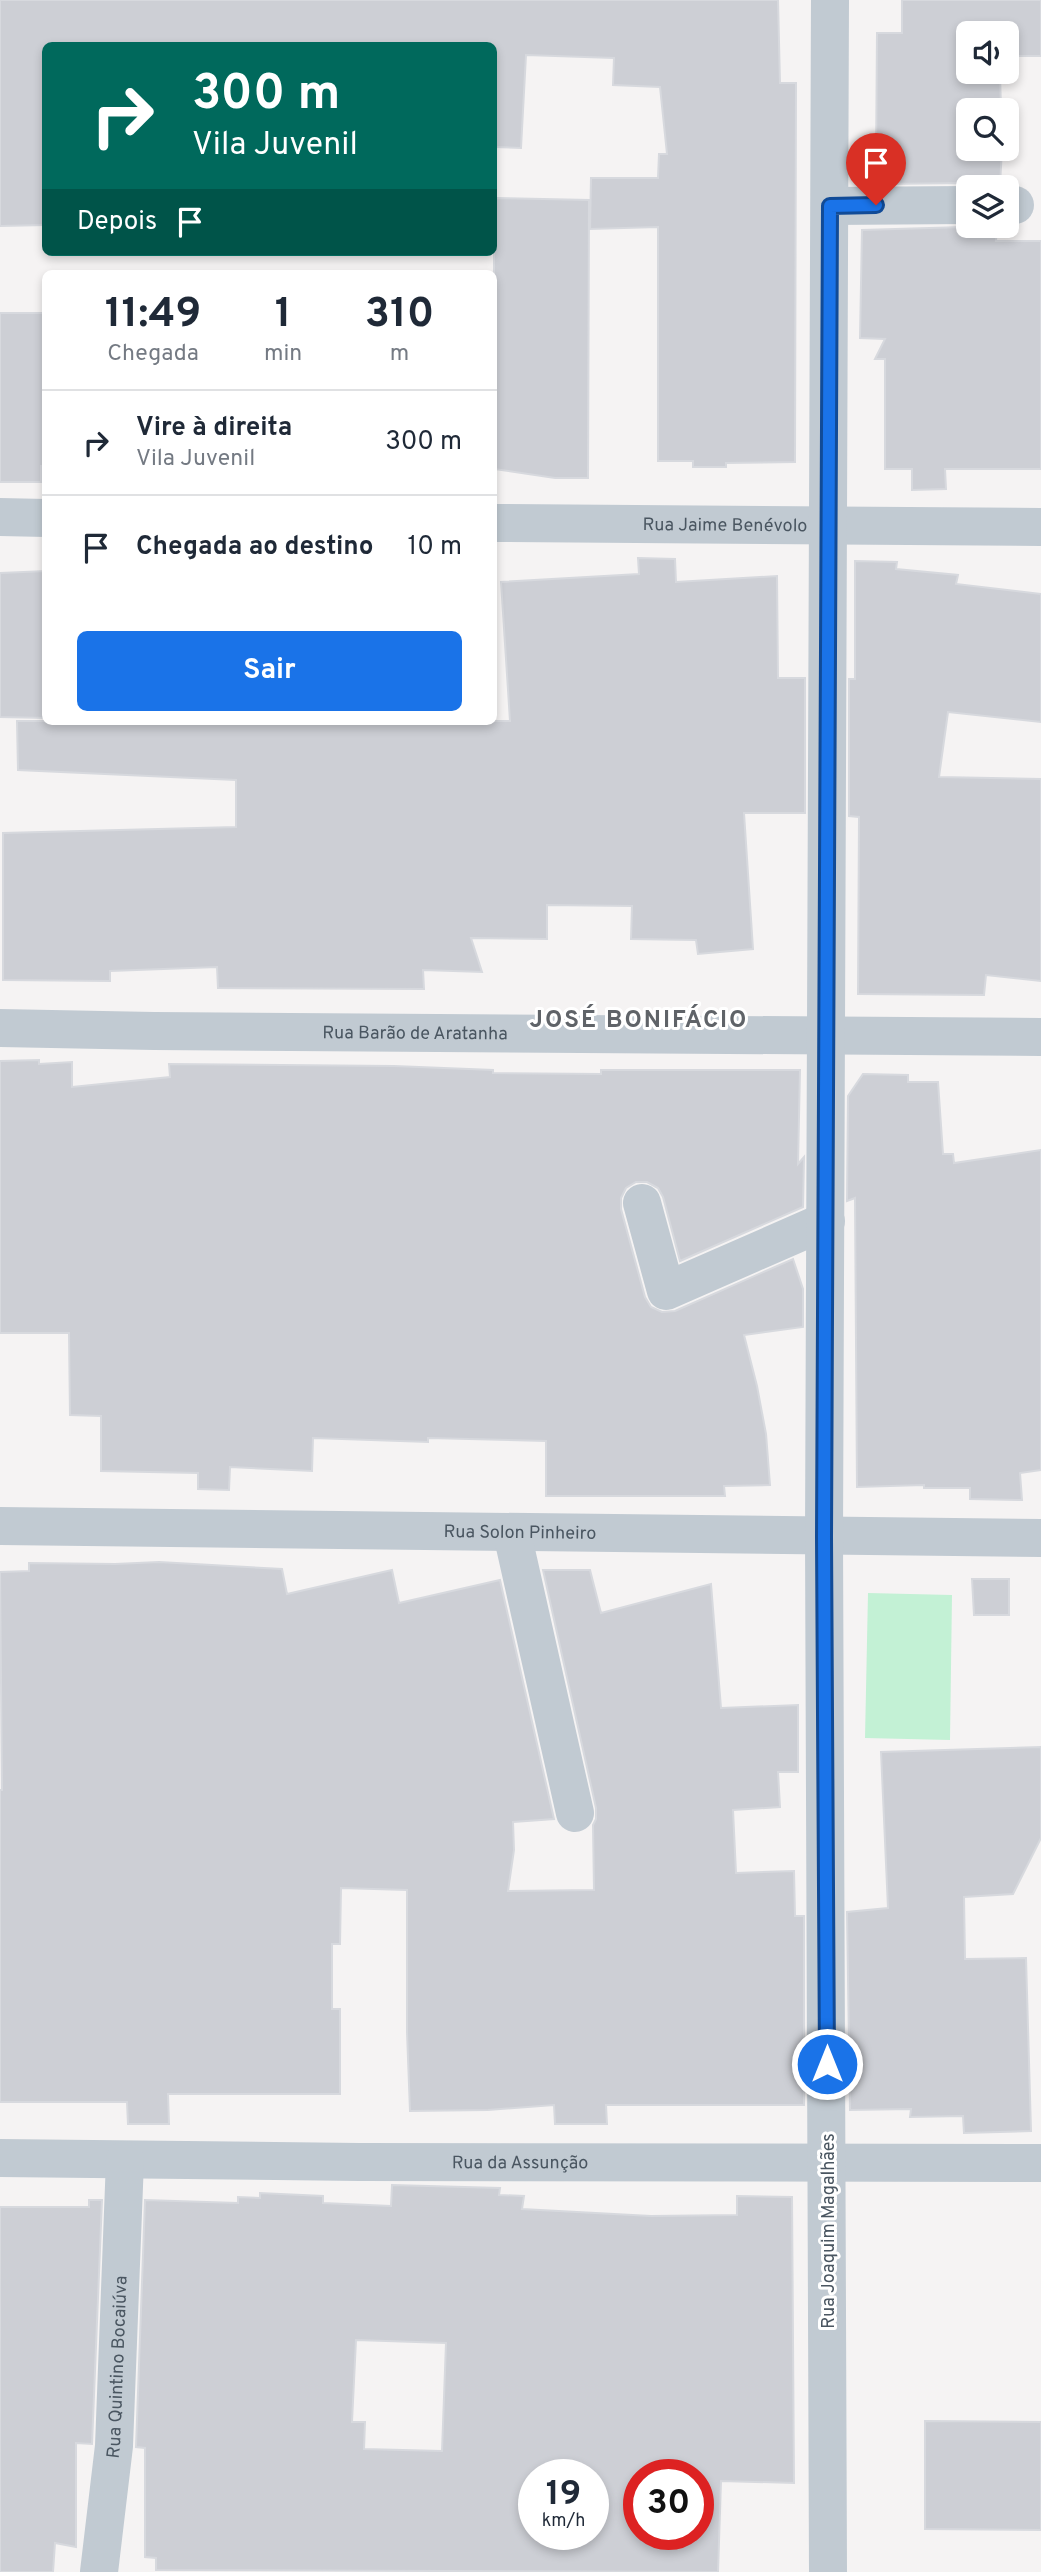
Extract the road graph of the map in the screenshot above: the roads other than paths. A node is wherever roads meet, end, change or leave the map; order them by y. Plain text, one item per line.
1 (830, 0) edge
2 (956, 205) edge
3 (830, 206) junction
4 (0, 517) edge
5 (42, 518) edge
6 (497, 523) edge
7 (827, 526) junction
8 (1041, 527) edge
9 (0, 1028) edge
10 (826, 1035) junction
11 (1041, 1037) edge
12 (642, 1203) dead end
13 (826, 1221) junction
14 (0, 1526) edge
15 (512, 1533) junction
16 (824, 1537) junction
17 (1041, 1538) edge
18 (575, 1813) dead end
19 (0, 2158) edge
20 (125, 2160) junction
21 (1041, 2163) edge
22 (828, 2164) junction
23 (100, 2572) edge
24 (828, 2572) edge

1 - 3 street, Rua Joaquim Magalhães
2 - 3 street
3 - 7 street, Rua Joaquim Magalhães
4 - 5 street
6 - 7 street, Rua Jaime Benévolo
7 - 8 street, Rua Jaime Benévolo
7 - 10 street, Rua Joaquim Magalhães
9 - 10 street, Rua Barão de Aratanha
10 - 11 street, Rua Barão de Aratanha
10 - 13 street, Rua Joaquim Magalhães
12 - 13 street
13 - 16 street, Rua Joaquim Magalhães
14 - 15 street, Rua Solon Pinheiro
15 - 16 street, Rua Solon Pinheiro
15 - 18 street
16 - 17 street, Rua Solon Pinheiro
16 - 22 street, Rua Joaquim Magalhães
19 - 20 street, Rua da Assunção
20 - 22 street, Rua da Assunção
20 - 23 street, Rua Quintino Bocaiúva
21 - 22 street, Rua da Assunção
22 - 24 street, Rua Joaquim Magalhães

